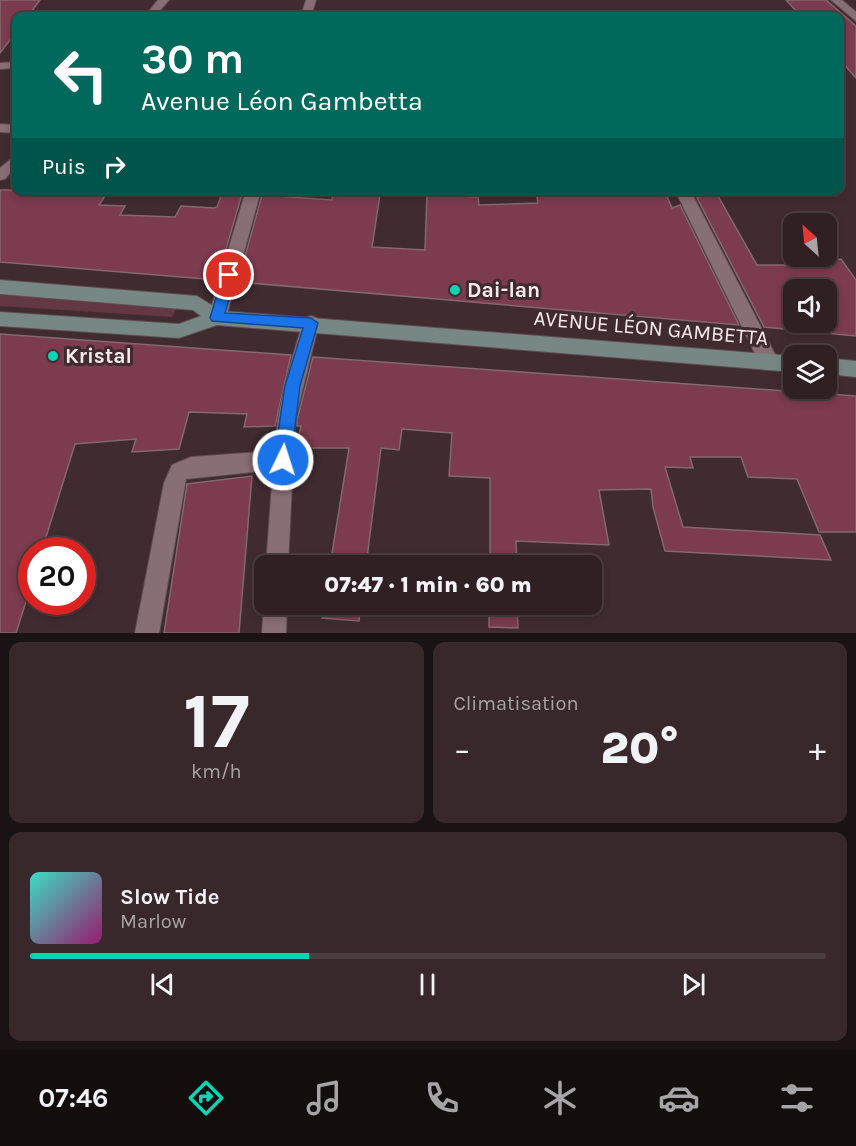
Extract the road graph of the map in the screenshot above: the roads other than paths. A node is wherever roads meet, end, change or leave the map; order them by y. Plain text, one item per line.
1 (164, 0) edge
2 (836, 0) edge
3 (154, 12) edge
4 (856, 18) edge
5 (12, 163) edge
6 (0, 176) edge
7 (253, 195) edge
8 (685, 195) edge
9 (0, 287) edge
10 (217, 318) junction
11 (0, 319) edge
12 (311, 323) junction
13 (769, 362) junction
14 (783, 363) edge
15 (837, 367) edge
16 (856, 369) edge
17 (283, 460) junction
18 (279, 555) edge
19 (275, 615) edge
20 (147, 633) edge
21 (274, 633) edge

1 - 3 street
2 - 4 street
5 - 6 lane
7 - 10 street
8 - 13 street
9 - 10 main road, AVENUE LÉON GAMBETTA
10 - 11 main road, AVENUE LÉON GAMBETTA
10 - 12 main road, AVENUE LÉON GAMBETTA
12 - 13 main road, AVENUE LÉON GAMBETTA
12 - 17 lane
13 - 14 main road, AVENUE LÉON GAMBETTA
15 - 16 main road
17 - 18 lane
17 - 20 lane
19 - 21 lane

